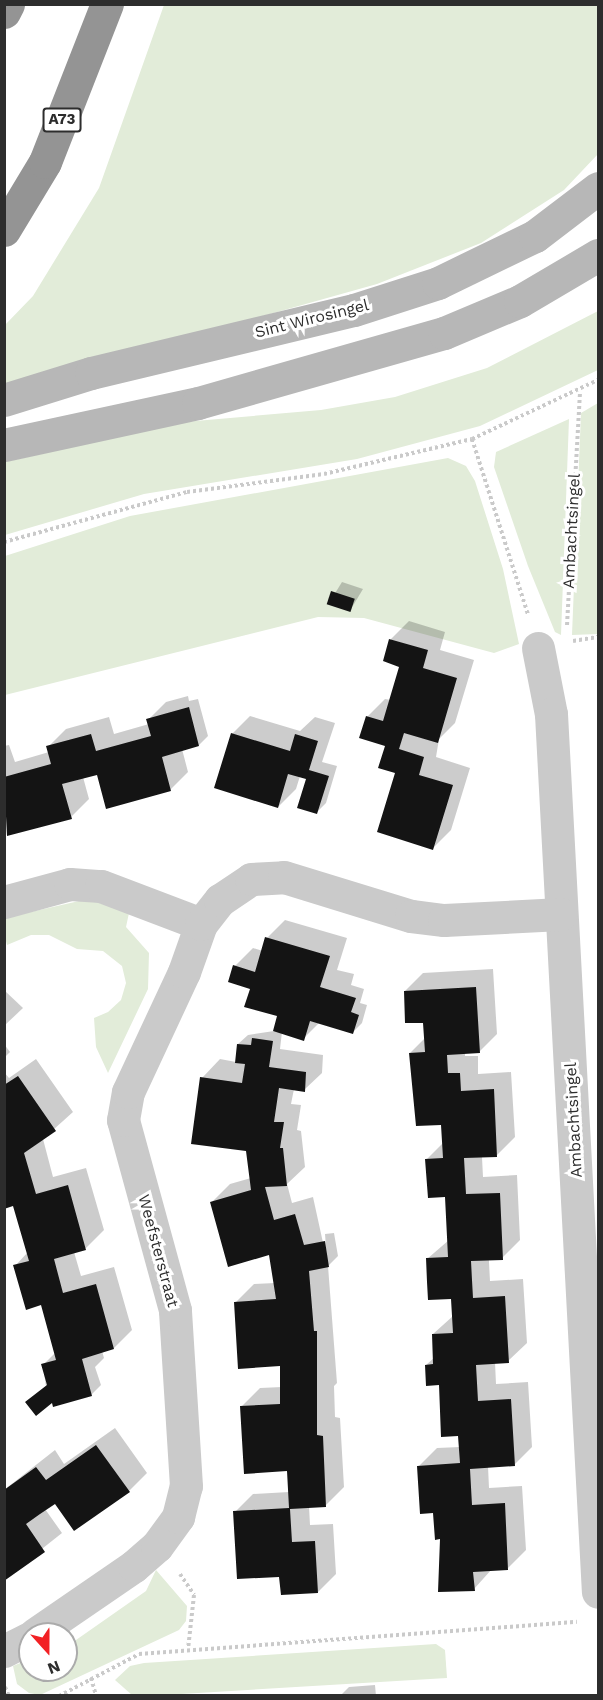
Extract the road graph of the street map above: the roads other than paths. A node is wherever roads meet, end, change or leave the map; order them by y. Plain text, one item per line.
1 (8, 4) edge
2 (107, 4) edge
3 (4, 12) edge
4 (598, 188) edge
5 (4, 230) edge
6 (598, 255) edge
7 (4, 400) edge
8 (4, 446) edge
9 (552, 646) road end
10 (4, 902) edge
11 (561, 914) junction
12 (201, 924) junction
13 (586, 1125) edge
14 (593, 1607) edge
15 (53, 1622) edge
16 (18, 1644) edge
17 (4, 1651) edge

1 - 3 highway
2 - 5 highway, A73
4 - 7 main road, Sint Wirosingel
6 - 8 main road
9 - 11 street, Ambachtsingel
10 - 12 street
11 - 12 street, Weefsterstraat
11 - 13 street, Ambachtsingel
12 - 15 street, Weefsterstraat
13 - 14 street, Ambachtsingel
16 - 17 street

